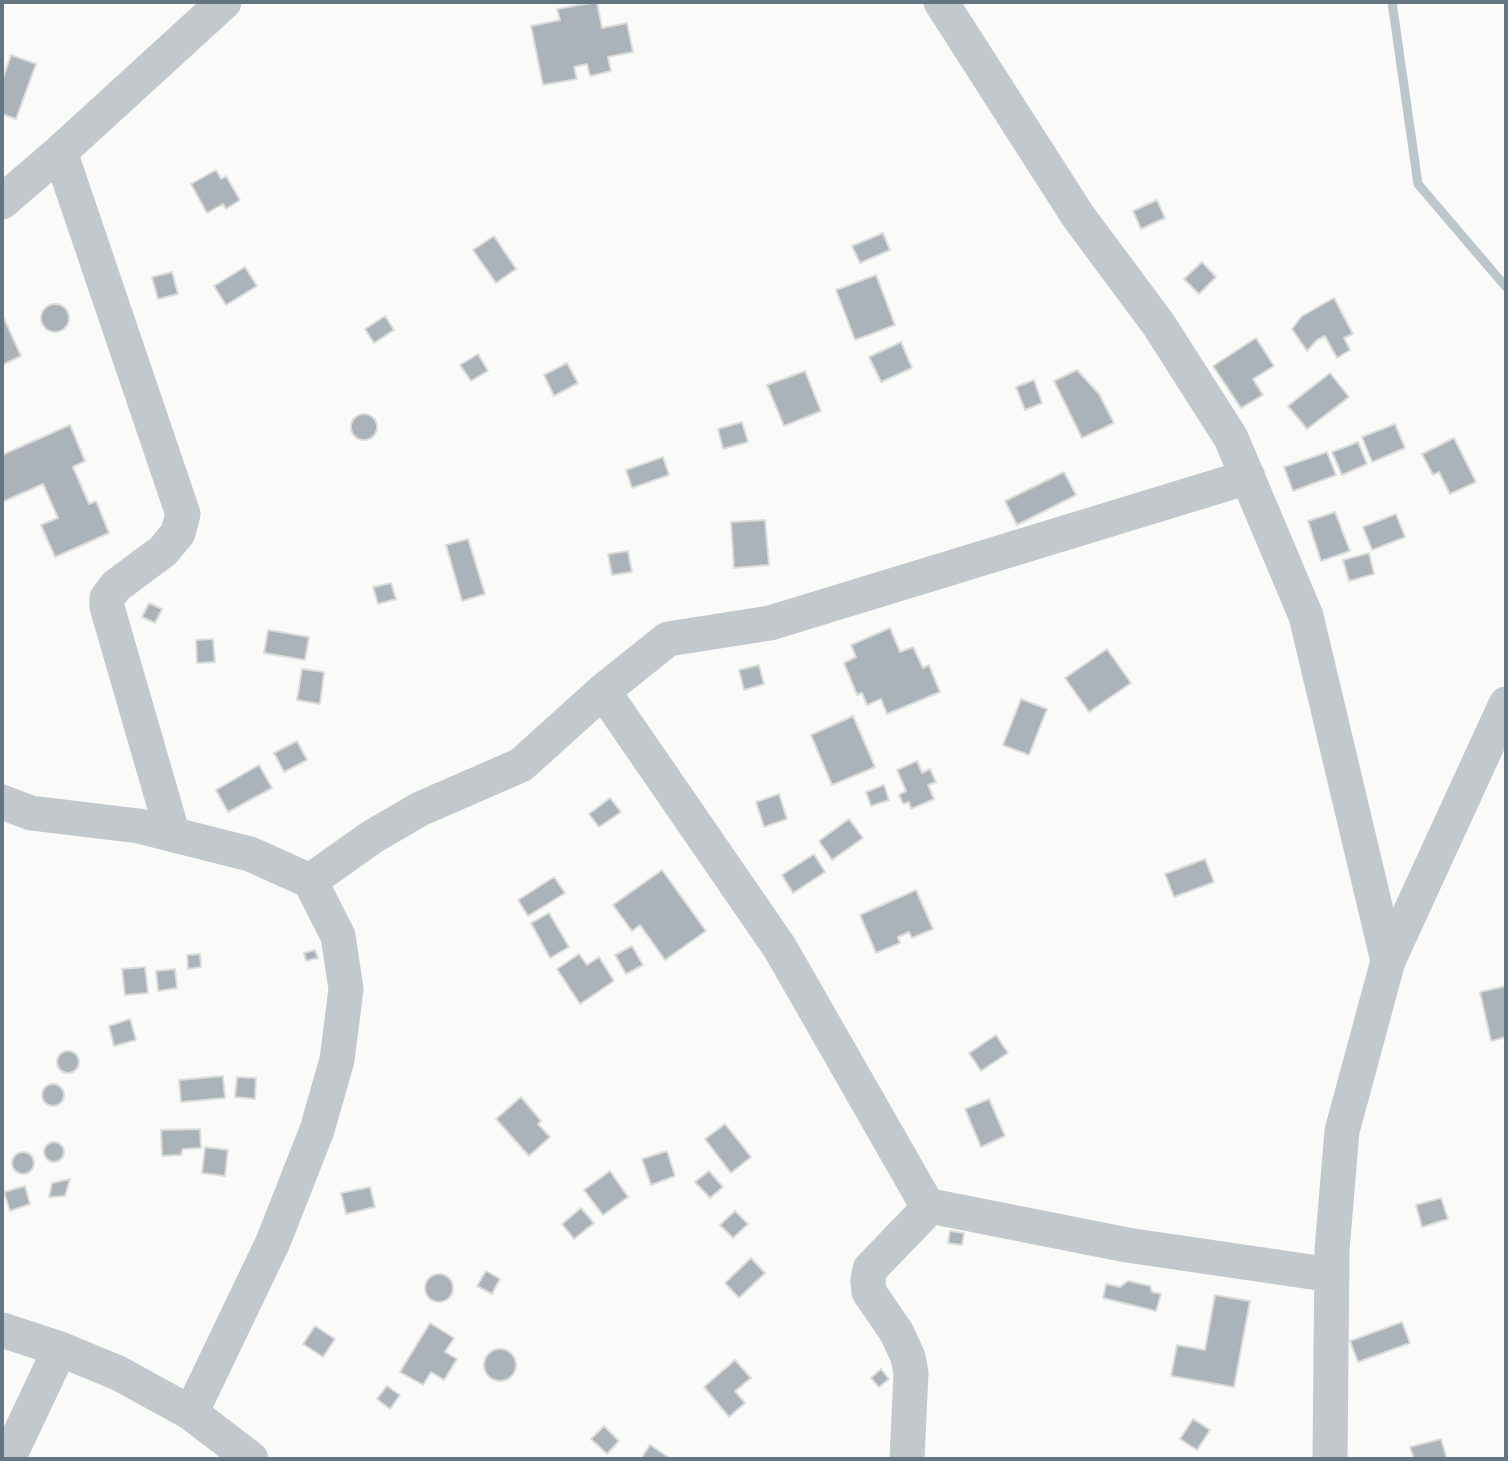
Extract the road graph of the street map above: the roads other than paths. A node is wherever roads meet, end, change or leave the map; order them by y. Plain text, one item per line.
1 (224, 2) edge
2 (941, 2) edge
3 (61, 152) junction
4 (2, 202) edge
5 (1248, 477) junction
6 (603, 691) junction
7 (1506, 704) edge
8 (2, 802) edge
9 (173, 835) junction
10 (310, 881) junction
11 (1388, 961) junction
12 (925, 1205) junction
13 (1332, 1275) junction
14 (2, 1330) edge
15 (61, 1349) junction
16 (191, 1413) junction
17 (8, 1459) edge
18 (251, 1459) edge
19 (907, 1459) edge
20 (1331, 1459) edge

1 - 3 street
2 - 5 street
3 - 4 street
3 - 9 street
5 - 6 street
5 - 11 street
6 - 10 street
6 - 12 street
7 - 11 street
8 - 9 street
9 - 10 street
10 - 16 street
11 - 13 street
12 - 13 street
12 - 19 street
13 - 20 street
14 - 15 street
15 - 16 street
15 - 17 street
16 - 18 street

